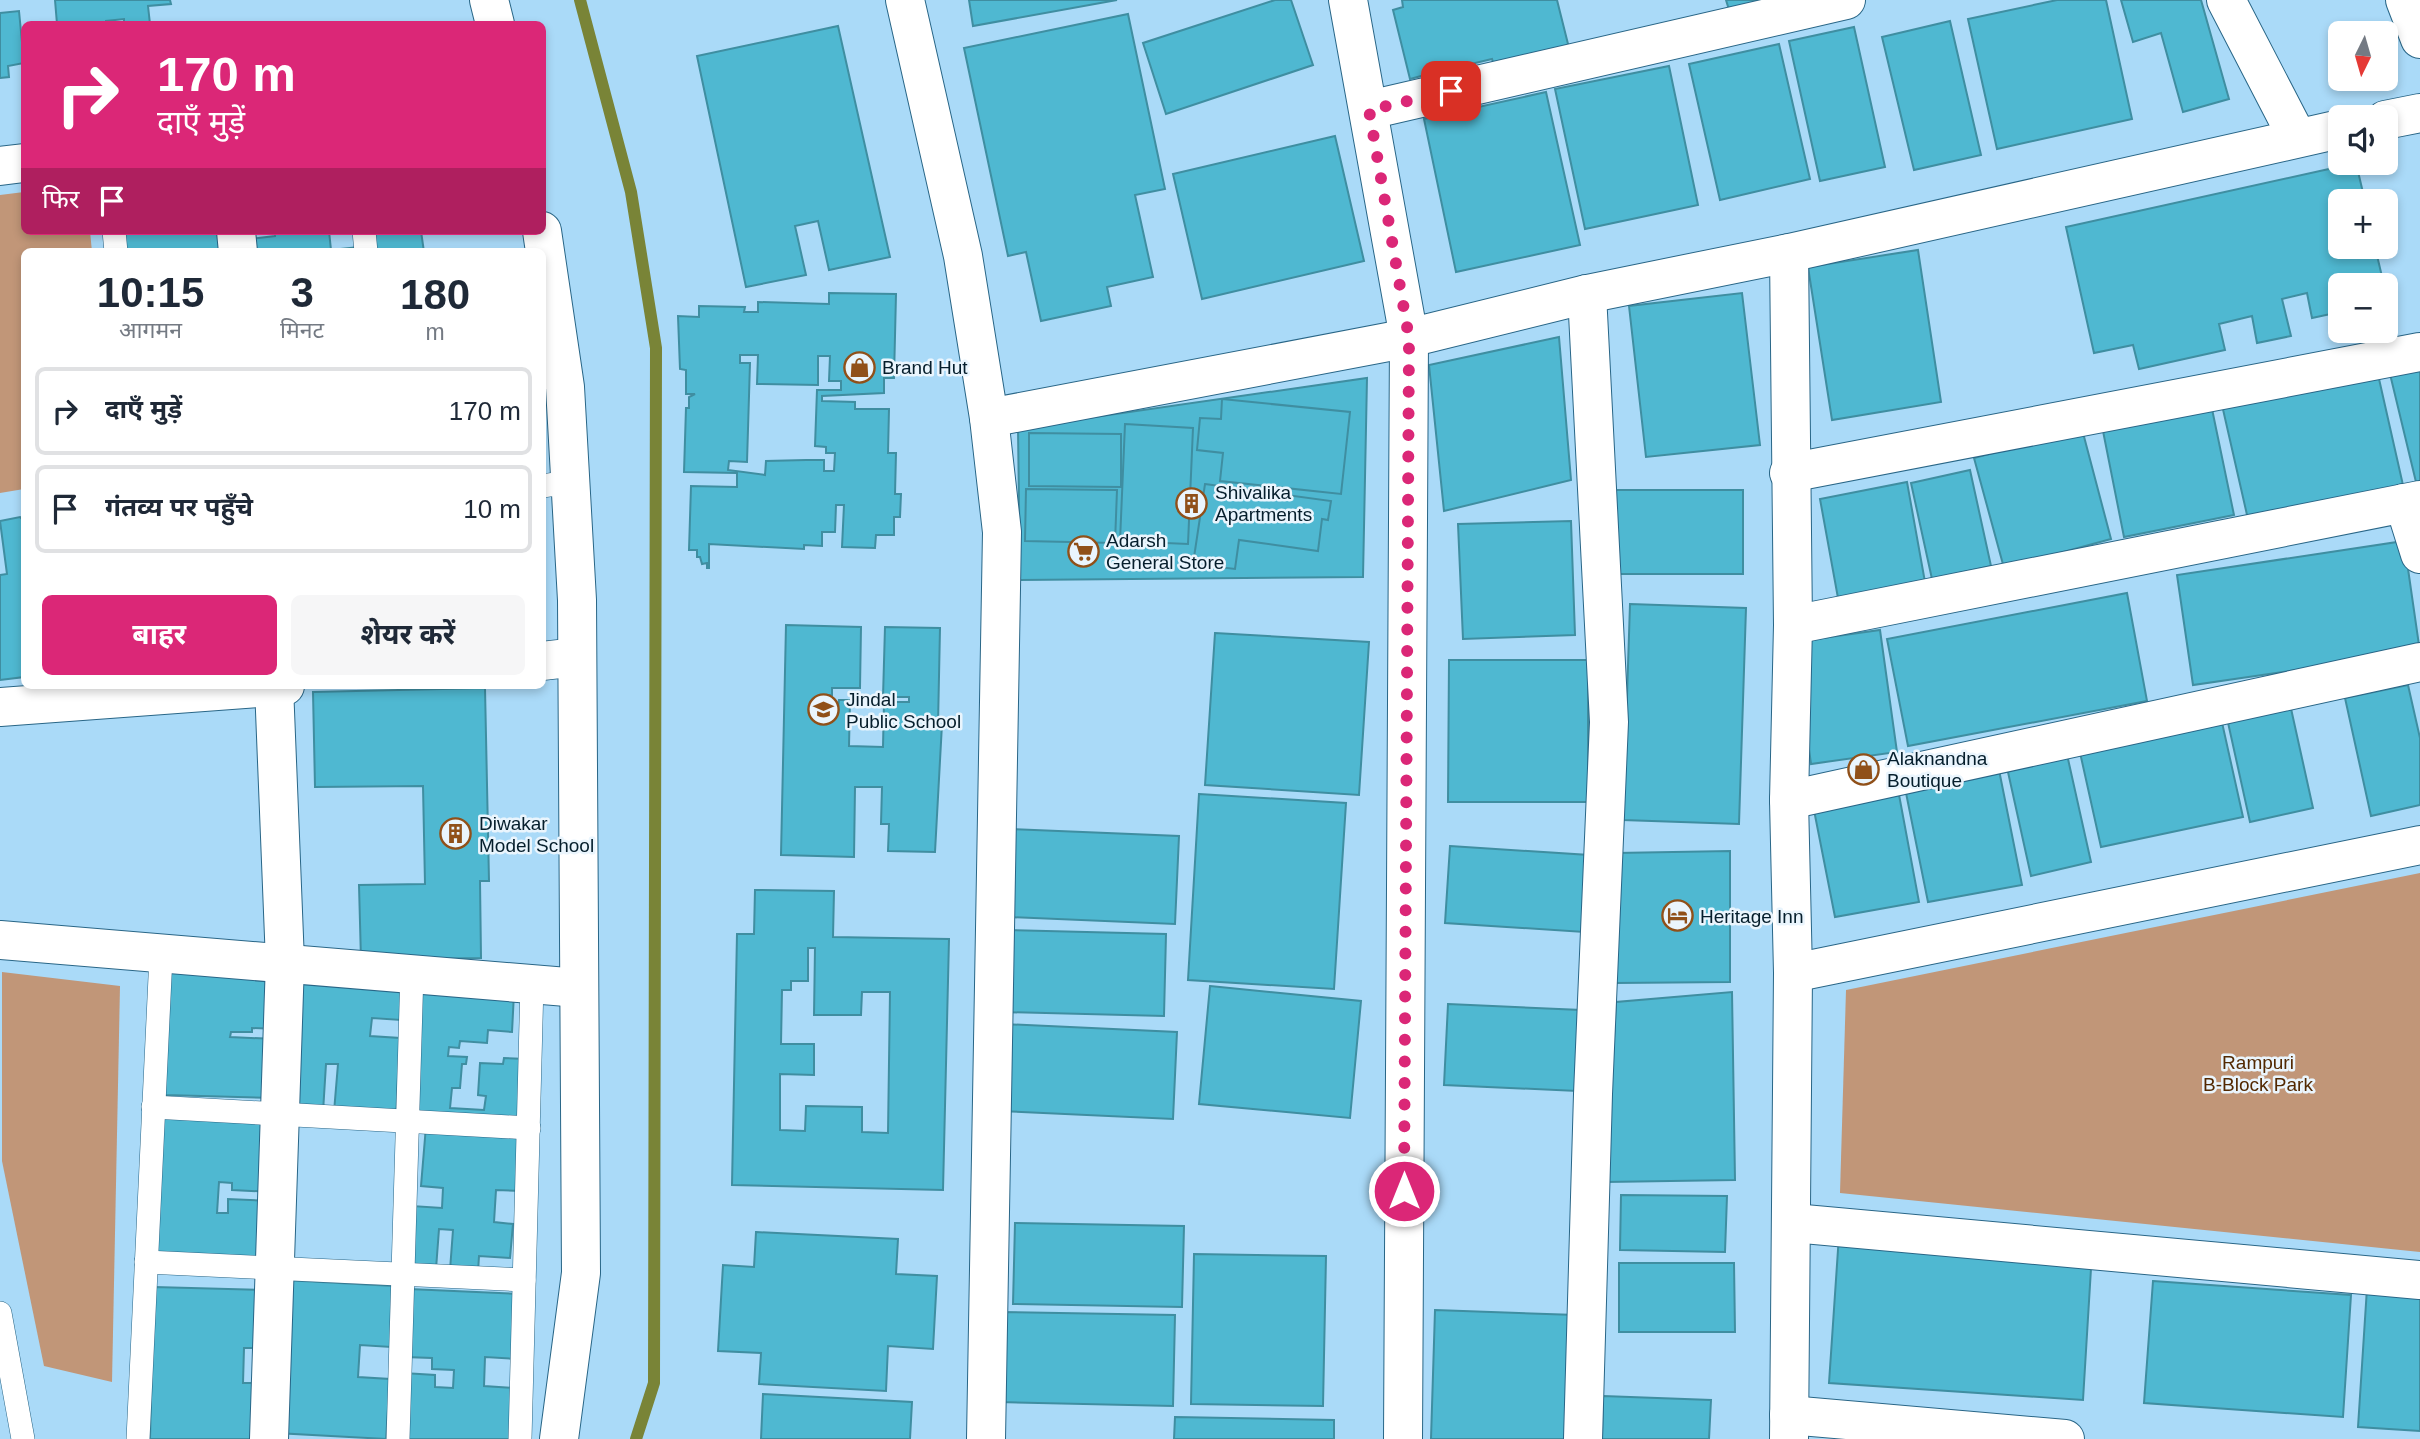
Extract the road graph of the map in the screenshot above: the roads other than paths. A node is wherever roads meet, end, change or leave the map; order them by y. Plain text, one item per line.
1 (489, 0) edge
2 (905, 0) edge
3 (1348, 0) edge
4 (1846, 0) edge
5 (2226, 0) edge
6 (2405, 0) edge
7 (494, 21) edge
8 (2420, 39) edge
9 (1369, 110) junction
10 (2420, 113) edge
11 (2398, 117) edge
12 (2328, 131) edge
13 (2297, 137) junction
14 (21, 163) edge
15 (0, 166) edge
16 (1789, 253) junction
17 (546, 285) edge
18 (1587, 293) junction
19 (549, 325) edge
20 (1409, 338) junction
21 (2420, 352) edge
22 (989, 418) junction
23 (1789, 473) junction
24 (556, 484) edge
25 (2412, 502) edge
26 (2420, 554) edge
27 (1793, 625) junction
28 (559, 659) edge
29 (2420, 663) edge
30 (207, 689) edge
31 (274, 689) edge
32 (163, 691) edge
33 (0, 707) edge
34 (1789, 800) junction
35 (2420, 845) edge
36 (0, 940) edge
37 (161, 956) junction
38 (285, 962) junction
39 (412, 972) junction
40 (1793, 974) junction
41 (533, 984) junction
42 (579, 988) junction
43 (153, 1107) junction
44 (280, 1114) junction
45 (408, 1121) junction
46 (528, 1128) junction
47 (1793, 1223) junction
48 (146, 1262) junction
49 (275, 1268) junction
50 (403, 1274) junction
51 (524, 1280) junction
52 (2420, 1280) edge
53 (0, 1313) edge
54 (1789, 1427) edge
55 (23, 1439) edge
56 (138, 1439) edge
57 (269, 1439) edge
58 (398, 1439) edge
59 (520, 1439) edge
60 (559, 1439) edge
61 (986, 1439) edge
62 (1403, 1439) edge
63 (1583, 1439) edge
64 (2065, 1439) edge

1 - 7 street
2 - 22 street
3 - 9 street
4 - 9 street
5 - 13 street
6 - 8 street
9 - 20 street
10 - 11 street
12 - 13 street
13 - 16 street
14 - 15 street
16 - 18 street
16 - 23 street
17 - 19 street
18 - 20 street
18 - 63 street
19 - 24 street
20 - 22 street
20 - 62 street
21 - 23 street
22 - 61 street
23 - 27 street
24 - 28 street
25 - 26 street
25 - 27 street
27 - 34 street
28 - 42 street
29 - 34 street
30 - 32 street
31 - 38 street
32 - 33 street
34 - 40 street
35 - 40 street
36 - 37 street
37 - 38 street
37 - 43 lane
38 - 39 street
38 - 44 street
39 - 41 street
39 - 45 lane
40 - 47 street
41 - 42 street
41 - 46 lane
42 - 60 street
43 - 44 lane
43 - 48 lane
44 - 45 lane
44 - 49 street
45 - 46 lane
45 - 50 lane
46 - 51 lane
47 - 52 street
47 - 54 street
48 - 49 lane
48 - 56 lane
49 - 50 lane
49 - 57 street
50 - 51 lane
50 - 58 lane
51 - 59 lane
53 - 55 lane
54 - 64 street

